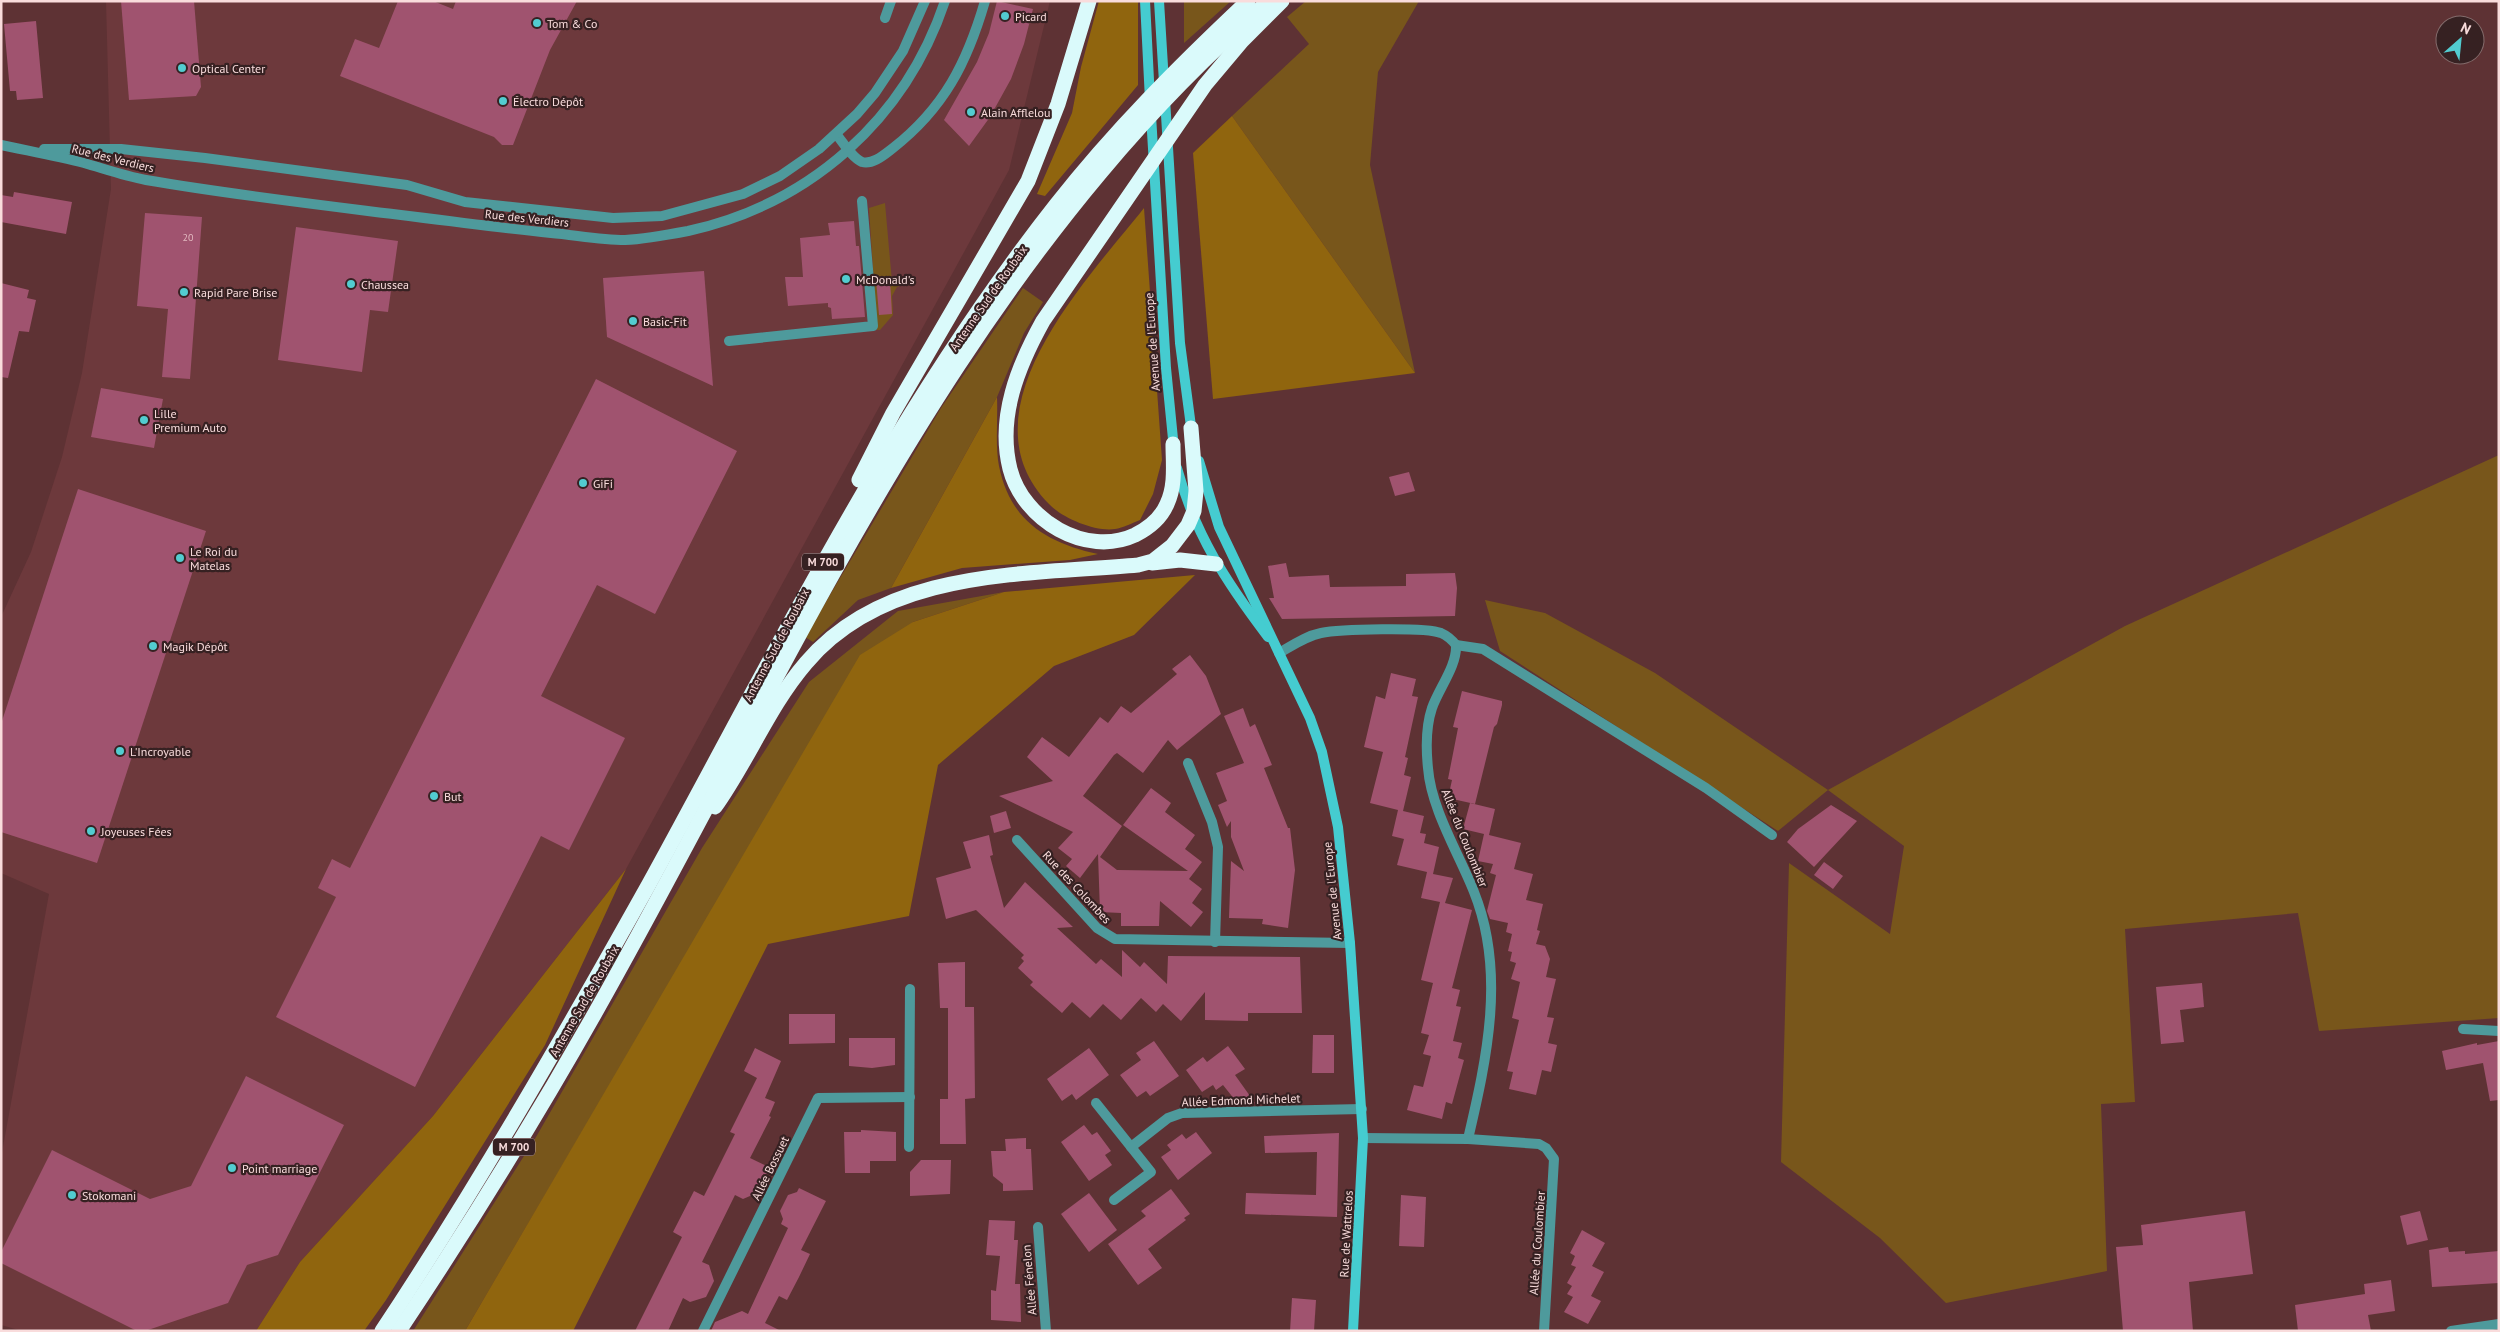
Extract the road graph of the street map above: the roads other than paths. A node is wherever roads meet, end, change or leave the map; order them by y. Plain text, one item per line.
1 (891, 1) edge
2 (925, 1) edge
3 (945, 1) edge
4 (985, 1) edge
5 (1089, 1) edge
6 (1248, 1) edge
7 (1269, 1) edge
8 (1282, 1) edge
9 (1159, 2) edge
10 (1145, 3) edge
11 (885, 18) dead end
12 (836, 134) junction
13 (5, 146) edge
14 (849, 149) junction
15 (862, 201) dead end
16 (728, 341) dead end
17 (1191, 428) junction
18 (1173, 444) junction
19 (1192, 515) junction
20 (1216, 564) junction
21 (1138, 565) junction
22 (787, 626) junction
23 (1456, 645) junction
24 (1279, 652) junction
25 (1188, 763) dead end
26 (1772, 835) dead end
27 (1018, 840) dead end
28 (678, 859) junction
29 (1215, 942) junction
30 (1350, 943) junction
31 (910, 989) dead end
32 (2463, 1028) dead end
33 (2499, 1031) edge
34 (910, 1097) junction
35 (1096, 1103) dead end
36 (1362, 1109) junction
37 (1363, 1138) junction
38 (1468, 1139) junction
39 (909, 1147) dead end
40 (1131, 1147) junction
41 (1114, 1200) dead end
42 (1038, 1227) dead end
43 (2499, 1324) edge
44 (382, 1331) edge
45 (399, 1331) edge
46 (703, 1331) edge
47 (1046, 1331) edge
48 (1354, 1331) edge
49 (1544, 1331) edge
50 (2451, 1331) edge

1 - 11 street
2 - 12 street, Rue des Verdiers
3 - 14 street, Rue des Verdiers
4 - 14 street
5 - 22 highway
6 - 22 highway, Antenne Sud de Roubaix / M 700
7 - 28 highway, Antenne Sud de Roubaix / M 700
8 - 18 highway
9 - 17 street, Avenue de l'Europe
10 - 18 street, Avenue de l'Europe
12 - 13 street, Rue des Verdiers
12 - 14 street
13 - 14 street, Rue des Verdiers
15 - 16 street
17 - 19 highway
17 - 24 street, Avenue de l'Europe
18 - 19 street, Avenue de l'Europe
19 - 20 street, Avenue de l'Europe
19 - 21 highway
20 - 21 highway
20 - 24 street, Avenue de l'Europe
21 - 28 highway
22 - 44 highway, Antenne Sud de Roubaix / M 700
23 - 24 street
23 - 26 street
23 - 38 street, Allée du Coulombier
24 - 30 street, Avenue de l'Europe
25 - 29 street
27 - 29 street, Rue des Colombes
28 - 45 highway, Antenne Sud de Roubaix / M 700
29 - 30 street, Rue des Colombes
30 - 36 street, Avenue de l'Europe
31 - 34 street
32 - 33 street
34 - 39 street
34 - 46 street, Allée Bossuet
35 - 40 street
36 - 37 street, Avenue de l'Europe
36 - 40 street, Allée Edmond Michelet
37 - 38 street, Allée du Coulombier
37 - 48 street, Rue de Wattrelos
38 - 49 street, Allée du Coulombier
40 - 41 street
42 - 47 street, Allée Fénelon
43 - 50 street

